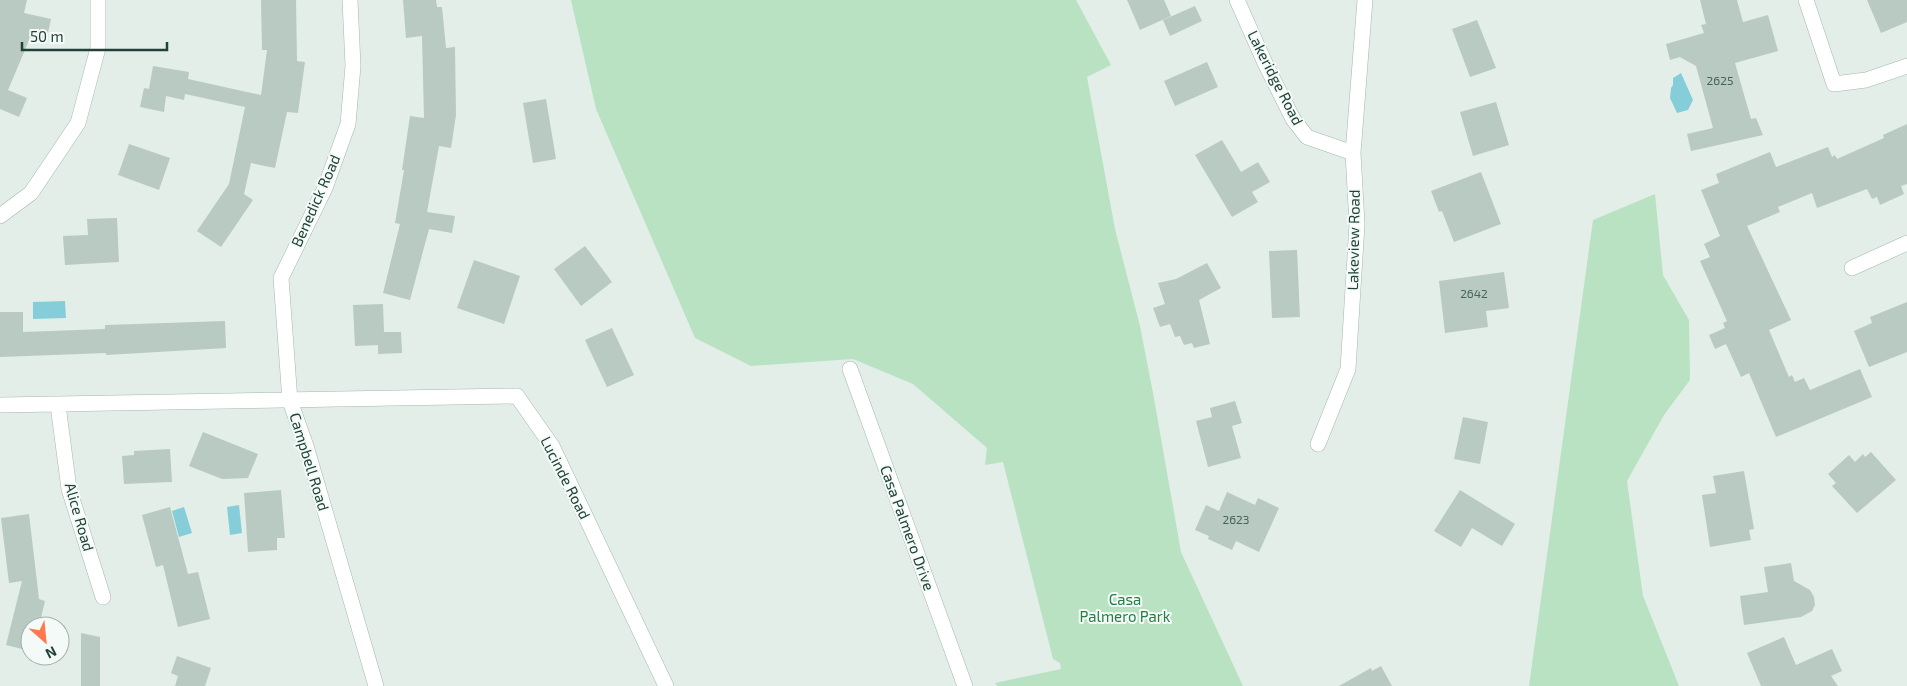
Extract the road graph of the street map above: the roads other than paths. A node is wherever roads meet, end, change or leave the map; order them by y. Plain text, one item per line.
1 (98, 0) edge
2 (350, 0) edge
3 (1236, 0) edge
4 (1365, 0) edge
5 (1806, 0) edge
6 (1907, 66) edge
7 (1354, 153) junction
8 (0, 216) edge
9 (1907, 243) edge
10 (1852, 268) dead end
11 (850, 369) dead end
12 (290, 401) junction
13 (58, 404) junction
14 (0, 405) edge
15 (1318, 444) dead end
16 (103, 597) dead end
17 (376, 686) edge
18 (666, 686) edge
19 (965, 686) edge

1 - 8 street
2 - 12 street, Benedick Road
3 - 7 street, Lakeridge Road
4 - 7 street, Lakeview Road
5 - 6 street
7 - 15 street, Lakeview Road
9 - 10 street
11 - 19 street, Casa Palmero Drive
12 - 13 street, Campbell Road
12 - 17 street, Campbell Road
12 - 18 street, Lucinde Road
13 - 14 street, Campbell Road
13 - 16 street, Alice Road

